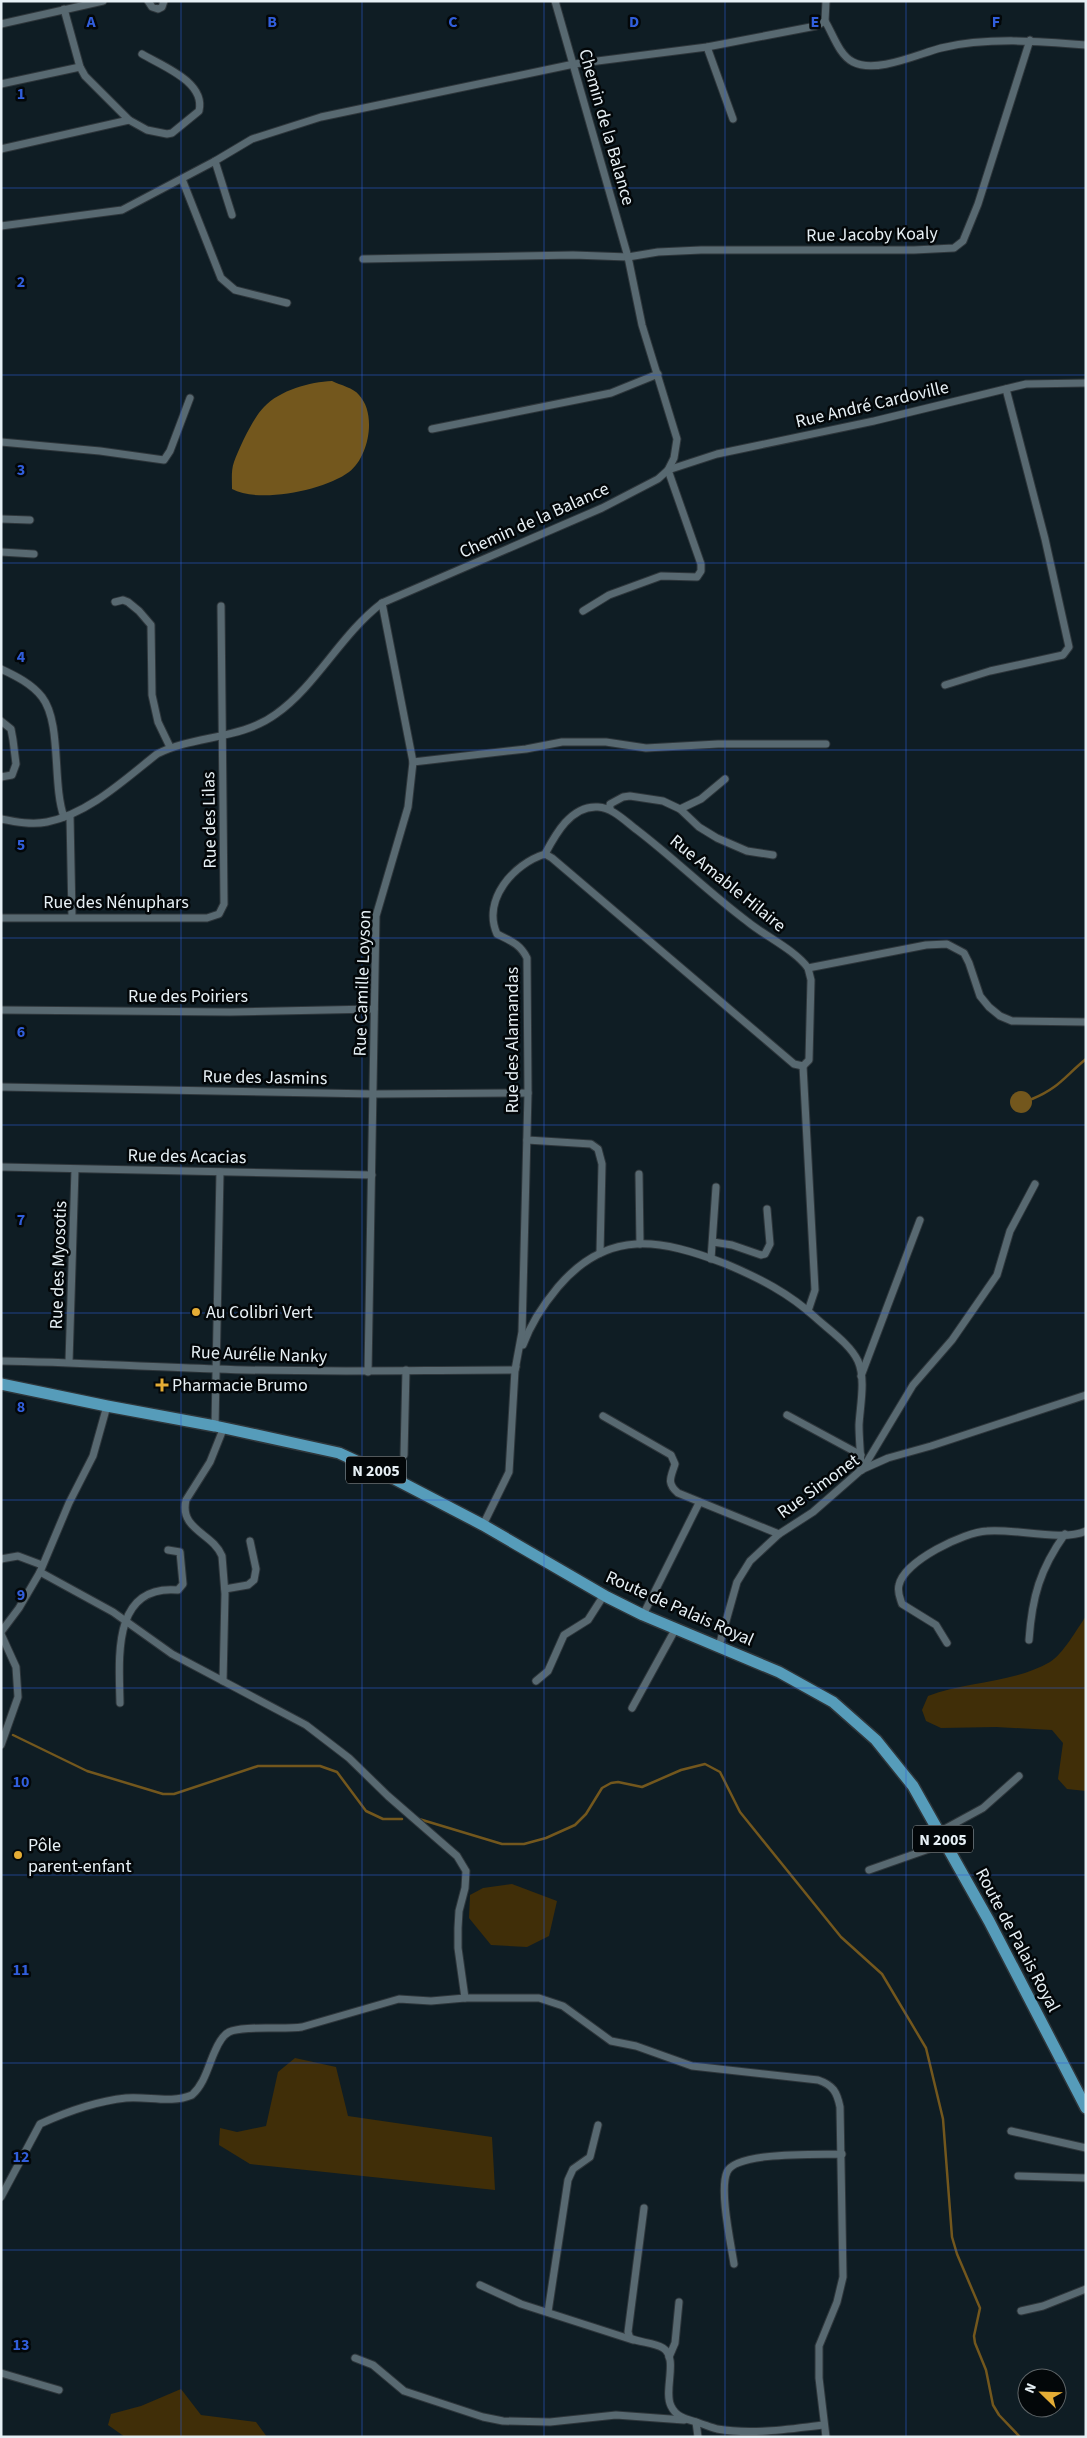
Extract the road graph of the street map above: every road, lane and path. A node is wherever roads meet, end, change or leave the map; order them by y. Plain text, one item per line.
1 (103, 1) edge
2 (148, 1) edge
3 (164, 1) edge
4 (555, 1) edge
5 (826, 1) edge
6 (64, 9) junction
7 (825, 22) junction
8 (1, 24) edge
9 (1030, 40) junction
10 (1086, 45) edge
11 (707, 48) junction
12 (142, 54) dead end
13 (574, 64) junction
14 (80, 67) junction
15 (1, 84) edge
16 (733, 119) dead end
17 (129, 120) junction
18 (1, 150) edge
19 (215, 162) junction
20 (182, 179) junction
21 (232, 215) dead end
22 (1, 226) edge
23 (628, 257) junction
24 (363, 259) dead end
25 (286, 304) dead end
26 (658, 374) junction
27 (1086, 383) edge
28 (1006, 389) junction
29 (190, 398) dead end
30 (432, 430) dead end
31 (1, 442) edge
32 (668, 470) junction
33 (1, 520) edge
34 (30, 520) dead end
35 (1, 552) edge
36 (34, 554) dead end
37 (115, 602) dead end
38 (382, 603) junction
39 (221, 606) dead end
40 (583, 611) dead end
41 (1, 669) edge
42 (945, 685) dead end
43 (1, 721) edge
44 (223, 736) junction
45 (826, 744) dead end
46 (170, 747) junction
47 (413, 762) junction
48 (1, 777) edge
49 (725, 779) dead end
50 (680, 808) junction
51 (610, 809) junction
52 (67, 817) junction
53 (1, 820) edge
54 (545, 854) junction
55 (773, 855) dead end
56 (224, 904) joint
57 (72, 917) junction
58 (1, 918) edge
59 (808, 968) junction
60 (374, 1009) junction
61 (1, 1010) edge
62 (1086, 1022) edge
63 (803, 1066) junction
64 (1, 1087) edge
65 (528, 1093) junction
66 (374, 1094) junction
67 (527, 1140) junction
68 (1, 1167) edge
69 (76, 1170) junction
70 (220, 1172) junction
71 (639, 1174) dead end
72 (372, 1175) junction
73 (1036, 1184) dead end
74 (716, 1187) dead end
75 (767, 1209) dead end
76 (920, 1220) dead end
77 (713, 1242) junction
78 (640, 1244) junction
79 (600, 1253) junction
80 (711, 1259) junction
81 (808, 1310) junction
82 (1, 1361) edge
83 (70, 1362) junction
84 (217, 1369) junction
85 (406, 1370) junction
86 (515, 1370) junction
87 (368, 1372) junction
88 (861, 1376) junction
89 (1, 1384) edge
90 (1086, 1395) edge
91 (107, 1406) junction
92 (787, 1415) dead end
93 (603, 1416) dead end
94 (219, 1426) junction
95 (404, 1455) dead end
96 (861, 1455) junction
97 (861, 1470) junction
98 (699, 1503) junction
99 (483, 1525) junction
100 (1086, 1531) edge
101 (779, 1534) junction
102 (1064, 1534) junction
103 (250, 1541) dead end
104 (168, 1550) dead end
105 (1, 1559) edge
106 (41, 1568) junction
107 (225, 1589) junction
108 (604, 1595) junction
109 (643, 1615) junction
110 (125, 1620) junction
111 (676, 1628) junction
112 (1, 1633) edge
113 (1029, 1640) dead end
114 (947, 1643) dead end
115 (719, 1646) junction
116 (223, 1681) junction
117 (536, 1681) dead end
118 (120, 1703) dead end
119 (632, 1708) dead end
120 (1, 1745) edge
121 (1019, 1776) dead end
122 (939, 1832) junction
123 (946, 1843) junction
124 (869, 1870) dead end
125 (465, 1998) junction
126 (1086, 2108) edge
127 (598, 2124) dead end
128 (1011, 2131) dead end
129 (1086, 2148) edge
130 (842, 2154) junction
131 (1018, 2176) dead end
132 (1086, 2178) edge
133 (1, 2197) edge
134 (644, 2208) dead end
135 (734, 2264) dead end
136 (480, 2285) dead end
137 (1086, 2289) edge
138 (679, 2302) dead end
139 (1021, 2311) dead end
140 (548, 2312) junction
141 (636, 2340) junction
142 (669, 2357) junction
143 (355, 2358) dead end
144 (1, 2372) edge
145 (59, 2390) dead end
146 (692, 2422) junction
147 (824, 2425) junction
148 (745, 2434) edge
149 (698, 2437) edge
150 (826, 2437) edge

1 - 6 street
2 - 3 street
4 - 13 street, Chemin de la Balance
5 - 7 street
6 - 8 street
6 - 14 street
7 - 9 street
7 - 11 street
9 - 10 street
9 - 23 street, Rue Jacoby Koaly
11 - 13 street
11 - 16 street
12 - 17 street
13 - 19 street
13 - 23 street, Chemin de la Balance
14 - 15 street
14 - 17 street
17 - 18 street
19 - 20 street
19 - 21 street
20 - 22 street
20 - 25 street
23 - 24 street
23 - 26 street, Chemin de la Balance
26 - 30 street
26 - 32 street, Chemin de la Balance
27 - 28 street, Rue André Cardoville
28 - 32 street, Rue André Cardoville
28 - 42 street
29 - 31 street
32 - 38 street, Chemin de la Balance
32 - 40 street
33 - 34 street
35 - 36 street
37 - 46 street
38 - 44 street, Chemin de la Balance
38 - 47 street, Rue Camille Loyson
39 - 44 street, Rue des Lilas
41 - 52 street
43 - 48 street
44 - 46 street, Chemin de la Balance
44 - 56 street, Rue des Lilas
45 - 47 street
46 - 52 street, Chemin de la Balance
47 - 60 street, Rue Camille Loyson
49 - 50 street
50 - 51 street
50 - 55 street
51 - 54 street
51 - 59 street, Rue Amable Hilaire
52 - 53 street, Chemin de la Balance
52 - 57 street
54 - 63 street
54 - 65 street, Rue des Alamandas
56 - 57 street, Rue des Nénuphars
57 - 58 street, Rue des Nénuphars
59 - 62 street
59 - 63 street
60 - 61 street, Rue des Poiriers
60 - 66 street, Rue Camille Loyson
63 - 81 street
64 - 66 street, Rue des Jasmins
65 - 66 street, Rue des Jasmins
65 - 67 street, Rue des Alamandas
66 - 72 street, Rue Camille Loyson
67 - 79 street
67 - 86 street, Rue des Alamandas
68 - 69 street, Rue des Acacias
69 - 70 street, Rue des Acacias
69 - 83 street, Rue des Myosotis
70 - 72 street, Rue des Acacias
70 - 84 street
71 - 78 street
72 - 87 street, Rue Camille Loyson
73 - 97 street
74 - 77 street
75 - 77 street
76 - 88 street
77 - 80 street
78 - 79 street
78 - 80 street
79 - 86 street
80 - 81 street
81 - 88 street
82 - 83 street, Rue Aurélie Nanky
83 - 84 street, Rue Aurélie Nanky
84 - 87 street, Rue Aurélie Nanky
84 - 94 street
85 - 86 street, Rue Aurélie Nanky
85 - 87 street, Rue Aurélie Nanky
85 - 95 street
86 - 99 street, Rue des Alamandas
88 - 96 street
89 - 91 main road, Route de Palais Royal / N 2005
90 - 97 street, Rue Simonet
91 - 94 main road, Route de Palais Royal / N 2005
91 - 106 street
92 - 96 street
93 - 98 street
94 - 99 main road, Route de Palais Royal / N 2005
94 - 107 street
96 - 97 street
97 - 101 street, Rue Simonet
98 - 101 street
98 - 109 street
99 - 108 main road, Route de Palais Royal / N 2005
100 - 102 street
101 - 115 street, Rue Simonet
102 - 113 street
102 - 114 street
103 - 107 street
104 - 110 street
105 - 106 street
106 - 110 street
106 - 112 street
107 - 116 street
108 - 109 main road, Route de Palais Royal / N 2005
108 - 117 street
109 - 111 main road, Route de Palais Royal / N 2005
110 - 116 street
110 - 118 street
111 - 115 main road, Route de Palais Royal / N 2005
111 - 119 street
112 - 120 street
115 - 122 main road, Route de Palais Royal / N 2005
116 - 125 street
121 - 122 street
122 - 123 main road, Route de Palais Royal / N 2005
123 - 124 street
123 - 126 main road, Route de Palais Royal / N 2005
125 - 130 street
125 - 133 street
127 - 140 street
128 - 129 street
130 - 135 street
130 - 147 street
131 - 132 street
134 - 141 street
136 - 140 street
137 - 139 street
138 - 142 street
140 - 141 street
141 - 142 street
142 - 146 street
143 - 146 street
144 - 145 street
146 - 148 street
146 - 149 street
147 - 148 street
147 - 150 street

